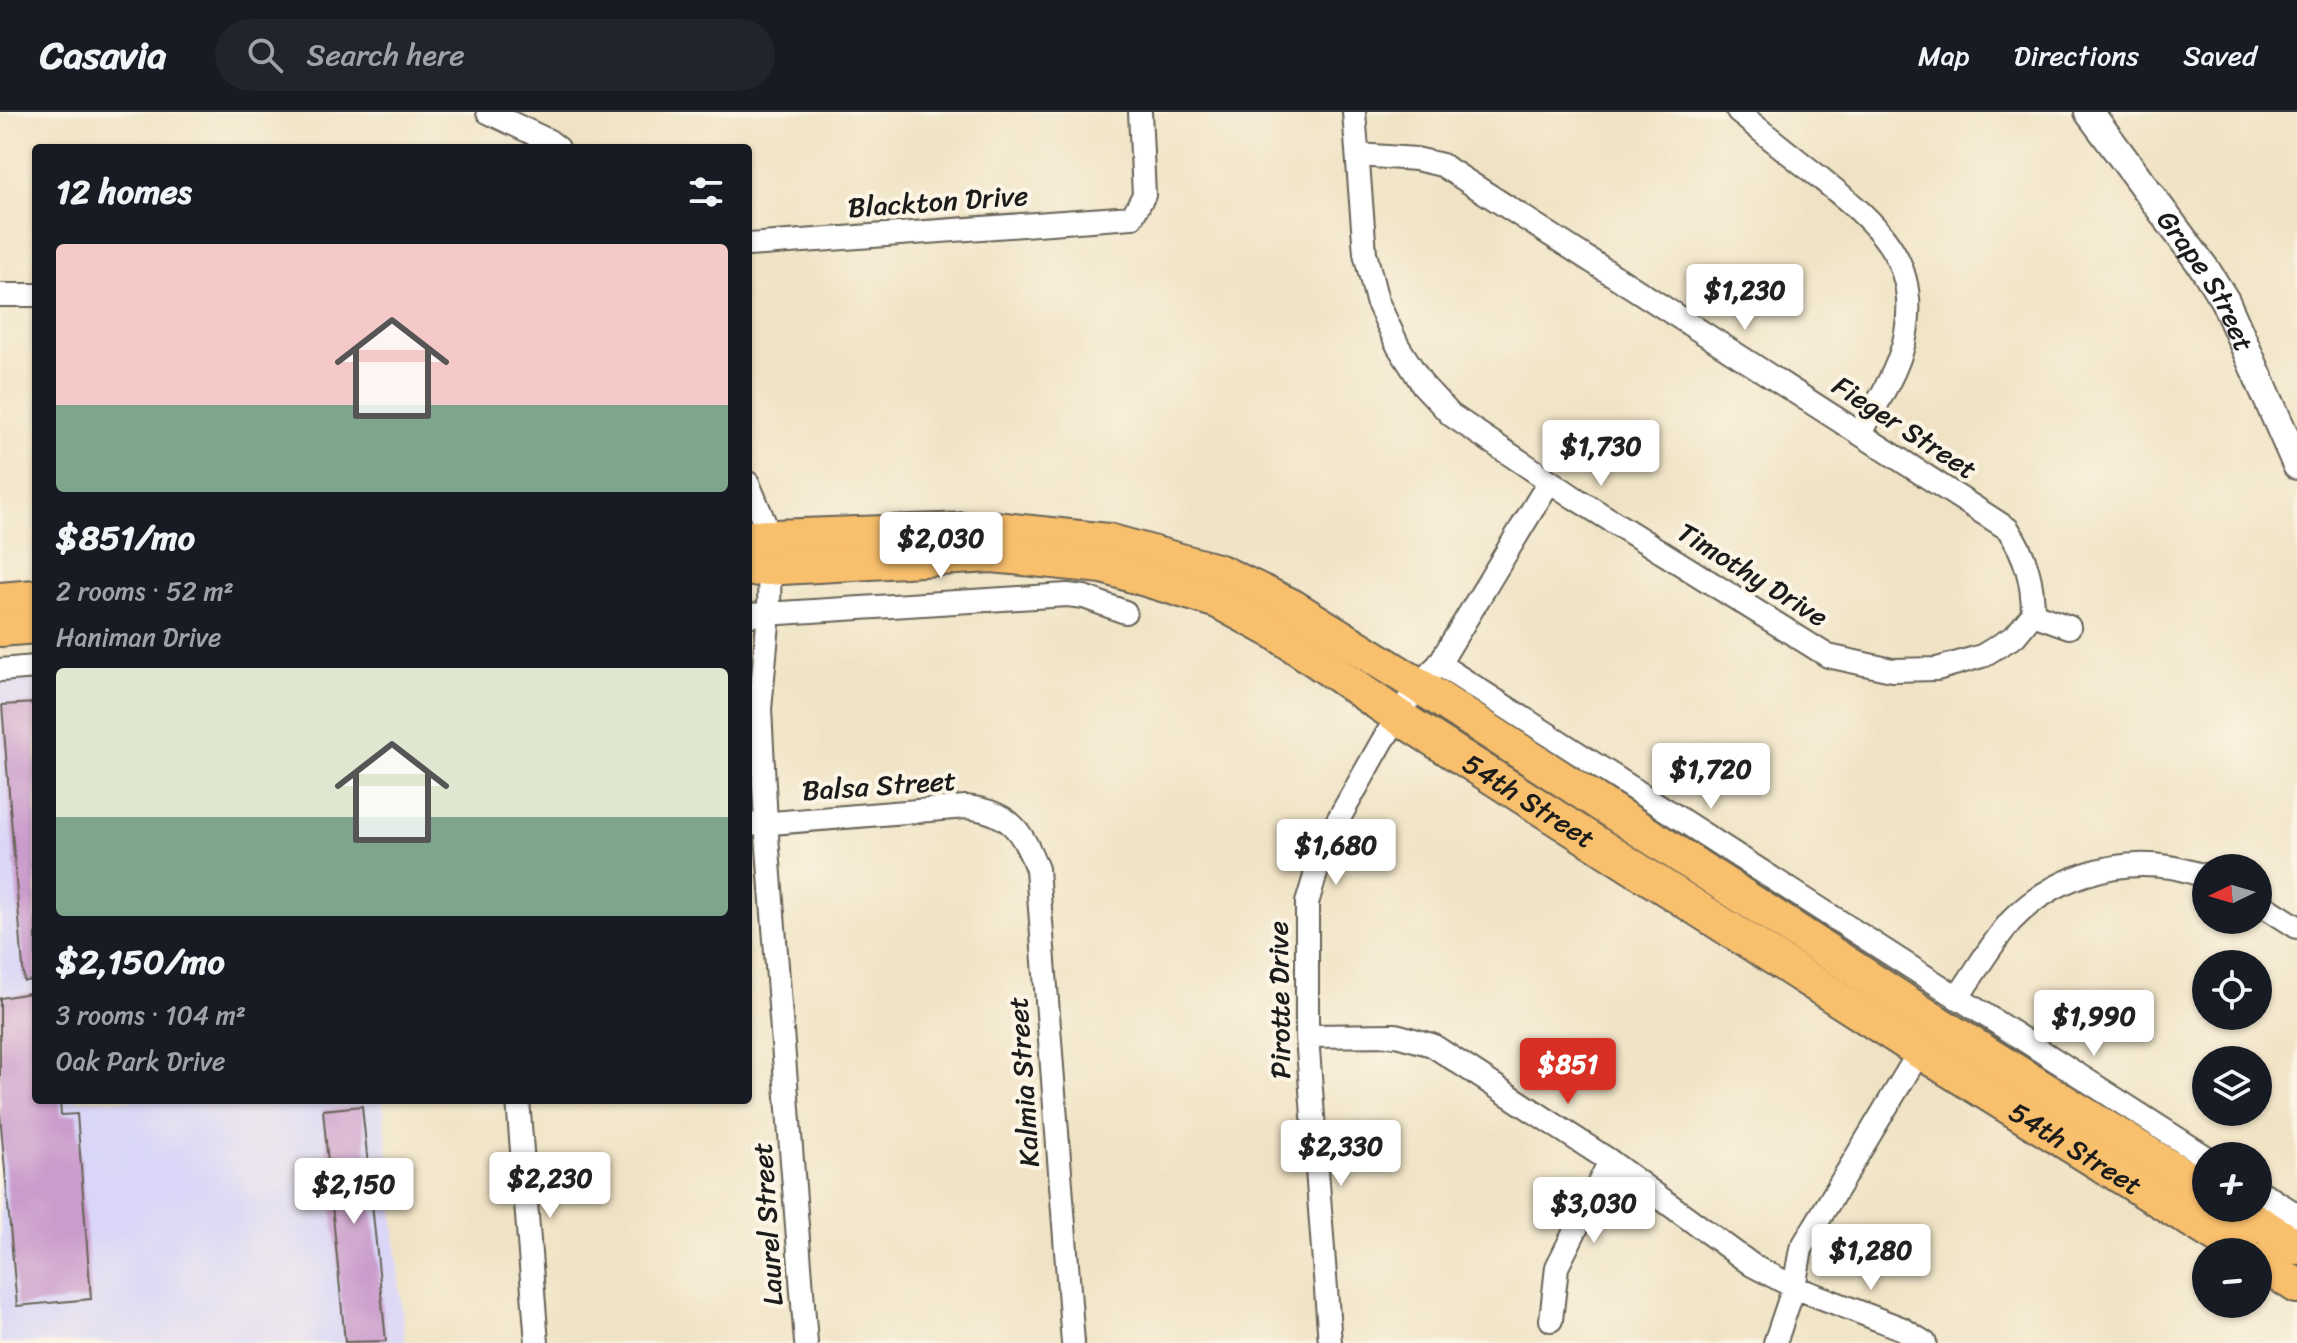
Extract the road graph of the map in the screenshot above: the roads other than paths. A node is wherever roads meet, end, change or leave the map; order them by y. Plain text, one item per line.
1 (488, 112) edge
2 (1140, 112) edge
3 (1354, 112) edge
4 (1738, 112) edge
5 (2089, 112) edge
6 (553, 144) edge
7 (1358, 155) junction
8 (752, 245) edge
9 (0, 295) edge
10 (32, 295) edge
11 (1861, 434) junction
12 (2297, 465) edge
13 (1549, 482) junction
14 (752, 508) edge
15 (759, 552) edge
16 (32, 597) edge
17 (0, 600) edge
18 (1125, 612) dead end
19 (759, 614) edge
20 (2033, 614) junction
21 (32, 626) edge
22 (2069, 627) dead end
23 (0, 629) edge
24 (32, 667) edge
25 (0, 670) edge
26 (1428, 674) junction
27 (1399, 717) junction
28 (1012, 823) joint
29 (757, 824) edge
30 (2192, 872) edge
31 (2272, 911) edge
32 (2297, 927) edge
33 (1957, 998) junction
34 (1307, 1036) junction
35 (1912, 1064) dead end
36 (518, 1104) edge
37 (2192, 1148) edge
38 (1610, 1161) junction
39 (2192, 1181) edge
40 (2272, 1199) edge
41 (2297, 1215) edge
42 (2257, 1222) edge
43 (2220, 1238) edge
44 (2297, 1247) edge
45 (2272, 1270) edge
46 (2297, 1286) edge
47 (1794, 1287) junction
48 (1551, 1320) dead end
49 (537, 1343) edge
50 (806, 1343) edge
51 (1073, 1343) edge
52 (1330, 1343) edge
53 (1775, 1343) edge
54 (1925, 1343) edge

1 - 6 street
2 - 8 street, Blackton Drive
3 - 7 street, Timothy Drive
4 - 11 street
5 - 12 street, Grape Street
7 - 11 street, Fieger Street
7 - 13 street, Timothy Drive
9 - 10 street
11 - 20 street, Fieger Street
13 - 20 street, Timothy Drive
13 - 26 street, Pirotte Drive
14 - 15 street, Laurel Street
15 - 19 street, Laurel Street
15 - 26 main road, 54th Street
15 - 27 main road, 54th Street
16 - 17 main road
18 - 19 street
19 - 29 street, Laurel Street
20 - 22 street
21 - 23 main road
24 - 25 street
26 - 27 street, Pirotte Drive
26 - 33 street
26 - 39 main road, 54th Street
27 - 34 street, Pirotte Drive
27 - 43 main road, 54th Street
28 - 29 street, Balsa Street
28 - 51 street, Kalmia Street
29 - 50 street, Laurel Street
30 - 33 street
31 - 32 street
33 - 37 street
34 - 38 street
34 - 52 street, Pirotte Drive
35 - 47 street
36 - 49 street
38 - 47 street
38 - 48 street
40 - 41 street
42 - 44 main road
45 - 46 main road
47 - 53 street
47 - 54 street

